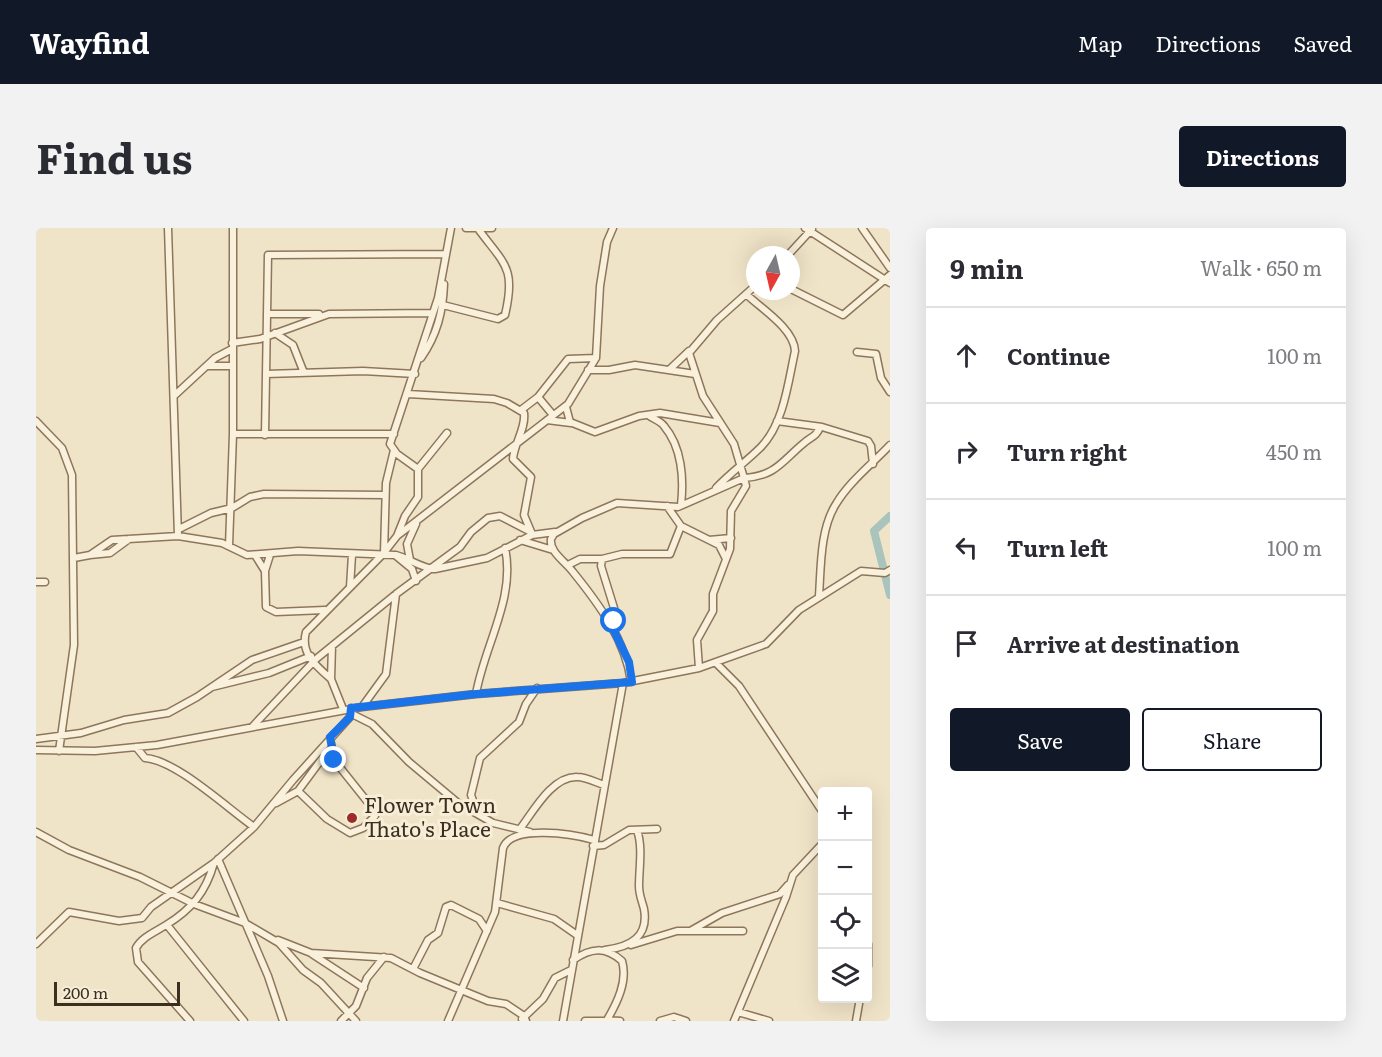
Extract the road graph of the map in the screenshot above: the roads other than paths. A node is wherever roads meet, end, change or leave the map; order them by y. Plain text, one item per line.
1 (168, 228) edge
2 (233, 228) edge
3 (457, 228) edge
4 (466, 228) edge
5 (492, 228) edge
6 (613, 228) edge
7 (862, 228) edge
8 (810, 229) edge
9 (451, 230) edge
10 (479, 230) junction
11 (796, 246) edge
12 (446, 255) junction
13 (444, 268) junction
14 (890, 268) edge
15 (889, 279) edge
16 (800, 294) edge
17 (746, 296) edge
18 (753, 300) edge
19 (444, 305) junction
20 (433, 313) junction
21 (267, 314) junction
22 (329, 314) junction
23 (275, 333) junction
24 (266, 335) junction
25 (232, 346) junction
26 (690, 351) junction
27 (857, 352) dead end
28 (596, 358) junction
29 (419, 361) junction
30 (208, 366) junction
31 (232, 366) junction
32 (588, 370) junction
33 (669, 370) junction
34 (304, 373) junction
35 (266, 374) junction
36 (415, 374) junction
37 (695, 374) junction
38 (890, 392) edge
39 (408, 394) junction
40 (175, 395) junction
41 (538, 397) junction
42 (566, 407) junction
43 (521, 410) junction
44 (553, 415) junction
45 (648, 415) junction
46 (547, 420) junction
47 (36, 421) edge
48 (777, 421) junction
49 (572, 423) junction
50 (720, 423) junction
51 (820, 427) junction
52 (447, 433) dead end
53 (233, 434) junction
54 (394, 434) junction
55 (265, 435) junction
56 (890, 445) edge
57 (513, 447) junction
58 (394, 450) junction
59 (873, 464) junction
60 (742, 465) junction
61 (418, 469) junction
62 (744, 478) junction
63 (713, 490) junction
64 (386, 495) junction
65 (681, 505) junction
66 (666, 506) junction
67 (232, 508) junction
68 (420, 518) junction
69 (681, 526) junction
70 (558, 531) junction
71 (179, 533) junction
72 (532, 534) junction
73 (397, 536) junction
74 (129, 538) junction
75 (731, 538) junction
76 (520, 540) junction
77 (708, 540) junction
78 (229, 546) junction
79 (505, 548) junction
80 (553, 550) junction
81 (384, 554) junction
82 (90, 555) junction
83 (255, 555) junction
84 (270, 555) junction
85 (352, 555) junction
86 (395, 555) junction
87 (74, 558) junction
88 (410, 559) junction
89 (602, 559) junction
90 (726, 561) junction
91 (568, 565) junction
92 (412, 569) junction
93 (429, 569) junction
94 (890, 570) edge
95 (265, 571) junction
96 (416, 581) junction
97 (36, 582) edge
98 (45, 582) dead end
99 (350, 588) junction
100 (396, 594) junction
101 (819, 596) junction
102 (326, 610) junction
103 (301, 612) junction
104 (310, 626) junction
105 (615, 633) junction
106 (304, 642) junction
107 (332, 646) junction
108 (311, 660) junction
109 (716, 663) junction
110 (699, 668) junction
111 (331, 679) junction
112 (632, 682) junction
113 (623, 683) junction
114 (211, 687) junction
115 (537, 688) junction
116 (476, 694) junction
117 (362, 707) junction
118 (343, 709) junction
119 (351, 711) junction
120 (253, 726) junction
121 (61, 735) junction
122 (330, 737) junction
123 (36, 739) edge
124 (136, 747) junction
125 (36, 750) edge
126 (59, 751) junction
127 (315, 755) junction
128 (324, 756) junction
129 (334, 760) junction
130 (604, 785) junction
131 (298, 791) junction
132 (818, 801) edge
133 (275, 803) junction
134 (478, 815) junction
135 (254, 827) junction
136 (520, 829) junction
137 (657, 829) dead end
138 (637, 830) junction
139 (36, 832) edge
140 (536, 833) junction
141 (593, 843) junction
142 (818, 848) edge
143 (216, 861) junction
144 (789, 884) junction
145 (171, 892) junction
146 (497, 903) junction
147 (194, 904) junction
148 (245, 922) junction
149 (167, 925) junction
150 (692, 930) junction
151 (487, 931) junction
152 (743, 932) dead end
153 (577, 935) junction
154 (269, 937) junction
155 (36, 944) edge
156 (627, 945) junction
157 (605, 950) junction
158 (311, 953) junction
159 (384, 957) junction
160 (573, 960) junction
161 (413, 969) junction
162 (571, 970) junction
163 (364, 988) junction
164 (463, 989) junction
165 (859, 1003) edge
166 (738, 1012) junction
167 (348, 1015) junction
168 (524, 1019) edge
169 (607, 1020) edge
170 (190, 1021) edge
171 (244, 1021) edge
172 (283, 1021) edge
173 (341, 1021) edge
174 (356, 1021) edge
175 (448, 1021) edge
176 (563, 1021) edge
177 (585, 1021) edge
178 (620, 1021) edge
179 (660, 1021) edge
180 (686, 1021) edge
181 (734, 1021) edge
182 (768, 1021) edge
183 (856, 1021) edge

1 - 40 street
2 - 25 street
3 - 9 street
4 - 10 street
5 - 10 street
6 - 28 street
7 - 14 street
8 - 11 street
8 - 15 street
9 - 12 street
10 - 19 street
12 - 13 street
12 - 21 street
13 - 19 street
13 - 20 street
15 - 16 street
17 - 26 street
18 - 48 street
19 - 29 street
20 - 22 street
20 - 29 street
21 - 22 street
21 - 24 street
22 - 23 street
23 - 24 street
23 - 34 street
24 - 25 street
24 - 35 street
25 - 30 street
25 - 31 street
26 - 33 street
26 - 37 street
27 - 38 street
28 - 32 street
28 - 41 street
29 - 36 street
30 - 31 street
30 - 40 street
31 - 53 street
32 - 33 street
32 - 42 street
33 - 37 street
34 - 35 street
34 - 36 street
35 - 55 street
36 - 39 street
37 - 50 street
39 - 43 street
39 - 54 street
40 - 71 street
41 - 43 street
41 - 44 street
42 - 44 street
42 - 49 street
43 - 57 street
44 - 46 street
45 - 49 street
45 - 50 street
45 - 65 street
46 - 49 street
46 - 57 street
47 - 87 street
48 - 51 street
48 - 60 street
50 - 60 street
51 - 59 street
51 - 62 street
52 - 61 street
53 - 55 street
53 - 67 street
54 - 55 street
54 - 58 street
56 - 59 street
57 - 68 street
57 - 72 street
58 - 61 street
58 - 64 street
59 - 101 street
60 - 62 street
60 - 63 street
61 - 73 street
62 - 63 street
62 - 75 street
63 - 65 street
64 - 67 street
64 - 81 street
65 - 66 street
66 - 69 street
66 - 70 street
67 - 71 street
67 - 78 street
68 - 73 street
68 - 88 street
69 - 77 street
69 - 89 street
70 - 72 street
70 - 80 street
71 - 74 street
71 - 78 street
72 - 76 street
72 - 93 street
73 - 81 street
74 - 82 street
74 - 82 street
75 - 77 street
75 - 90 street
76 - 79 street
76 - 80 street
77 - 90 street
78 - 83 street
79 - 93 street
79 - 116 street
80 - 91 street
81 - 85 street
81 - 86 street
81 - 99 street
82 - 87 street
83 - 84 street
83 - 95 street
84 - 85 street
84 - 95 street
85 - 99 street
86 - 88 street
86 - 92 street
87 - 121 street
88 - 92 street
88 - 93 street
89 - 91 street
89 - 105 street
90 - 110 street
91 - 105 street
92 - 96 street
93 - 96 street
94 - 101 street
95 - 103 street
96 - 100 street
97 - 98 street
99 - 102 street
100 - 107 street
100 - 117 street
101 - 109 street
102 - 103 street
102 - 104 street
103 - 104 street
104 - 106 street
105 - 112 street
106 - 108 street
106 - 114 street
107 - 108 street
107 - 111 street
108 - 111 street
108 - 114 street
108 - 120 street
109 - 110 street
109 - 132 street
110 - 112 street
111 - 118 street
112 - 113 street
113 - 115 street
113 - 130 street
114 - 121 street
115 - 116 street
115 - 134 street
116 - 117 street
117 - 119 street
118 - 119 street
118 - 120 street
119 - 122 street
119 - 134 street
120 - 124 street
121 - 123 street
121 - 126 street
122 - 127 street
122 - 129 street
124 - 126 street
124 - 135 street
125 - 126 street
127 - 128 street
127 - 133 street
128 - 129 street
128 - 131 street
129 - 131 street
130 - 136 street
130 - 141 street
131 - 133 street
133 - 135 street
134 - 136 street
135 - 143 street
136 - 140 street
137 - 138 street
138 - 141 street
138 - 156 street
139 - 145 street
140 - 141 street
140 - 146 street
141 - 153 street
142 - 144 street
143 - 145 street
143 - 147 street
143 - 148 street
144 - 150 street
144 - 166 street
145 - 147 street
145 - 155 street
146 - 151 street
146 - 153 street
147 - 148 street
147 - 149 street
148 - 154 street
148 - 172 street
149 - 170 street
149 - 171 street
150 - 152 street
150 - 156 street
151 - 161 street
151 - 164 street
153 - 160 street
154 - 158 street
154 - 167 street
156 - 157 street
157 - 160 street
157 - 169 street
158 - 159 street
158 - 163 street
159 - 161 street
159 - 163 street
160 - 162 street
161 - 164 street
162 - 168 street
162 - 176 street
163 - 167 street
164 - 168 street
164 - 175 street
165 - 183 street
166 - 181 street
166 - 182 street
167 - 173 street
167 - 174 street
169 - 177 street
169 - 178 street
179 - 180 street

